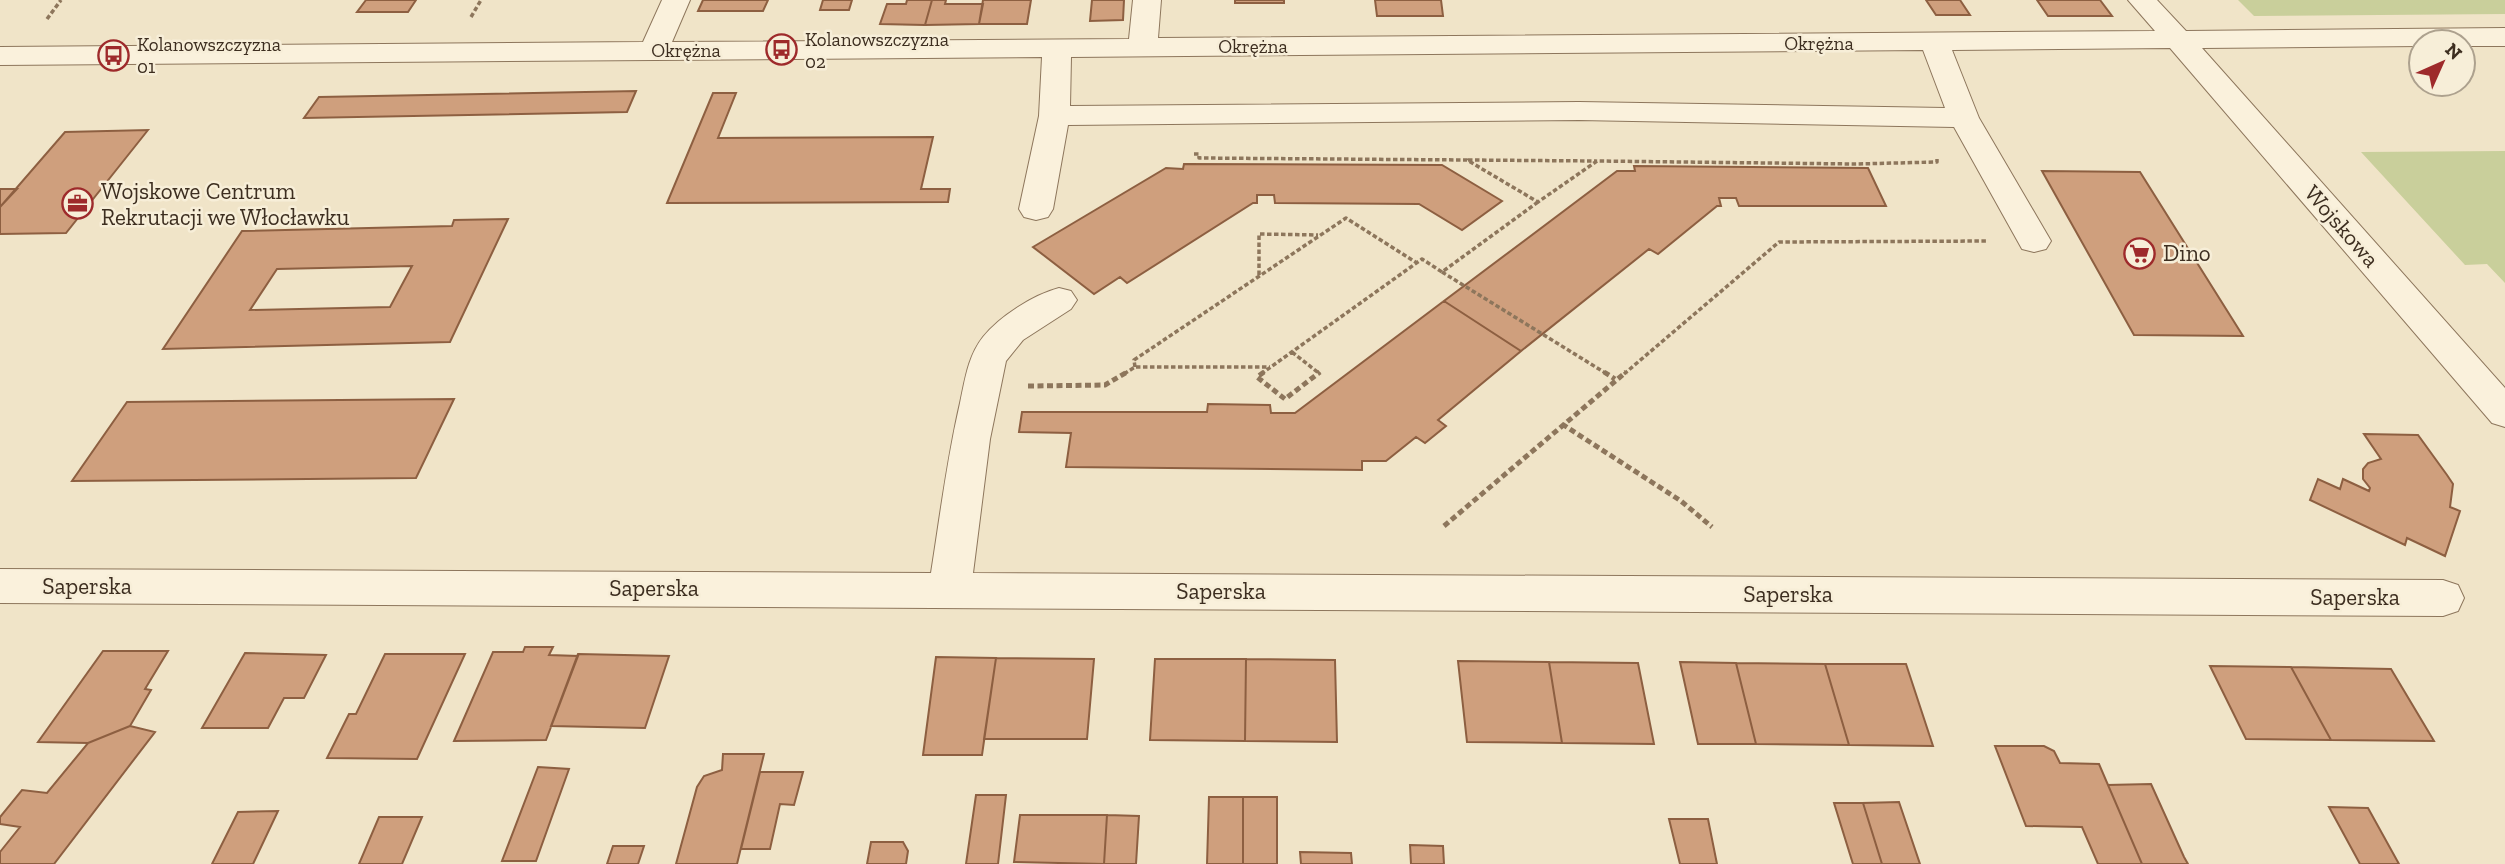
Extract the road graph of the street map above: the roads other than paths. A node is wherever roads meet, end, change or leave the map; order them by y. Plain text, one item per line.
1 (676, 0) edge
2 (1147, 0) edge
3 (2142, 0) edge
4 (2505, 37) edge
5 (2179, 40) junction
6 (1934, 42) junction
7 (1143, 47) junction
8 (1057, 48) junction
9 (654, 51) junction
10 (0, 55) edge
11 (1054, 116) junction
12 (1964, 118) junction
13 (1036, 209) dead end
14 (2034, 241) road end
15 (1059, 300) dead end
16 (2505, 413) edge
17 (0, 586) edge
18 (950, 589) junction
19 (2443, 598) dead end

1 - 9 street
2 - 7 street
3 - 5 street, Wojskowa
4 - 5 street, Okrężna
5 - 6 street, Okrężna
5 - 16 street, Wojskowa
6 - 7 street, Okrężna
6 - 12 street
7 - 8 street, Okrężna
8 - 9 street, Okrężna
8 - 11 street
9 - 10 street, Okrężna
11 - 12 street
11 - 13 street
12 - 14 street
15 - 18 street
17 - 18 street, Saperska
18 - 19 street, Saperska

